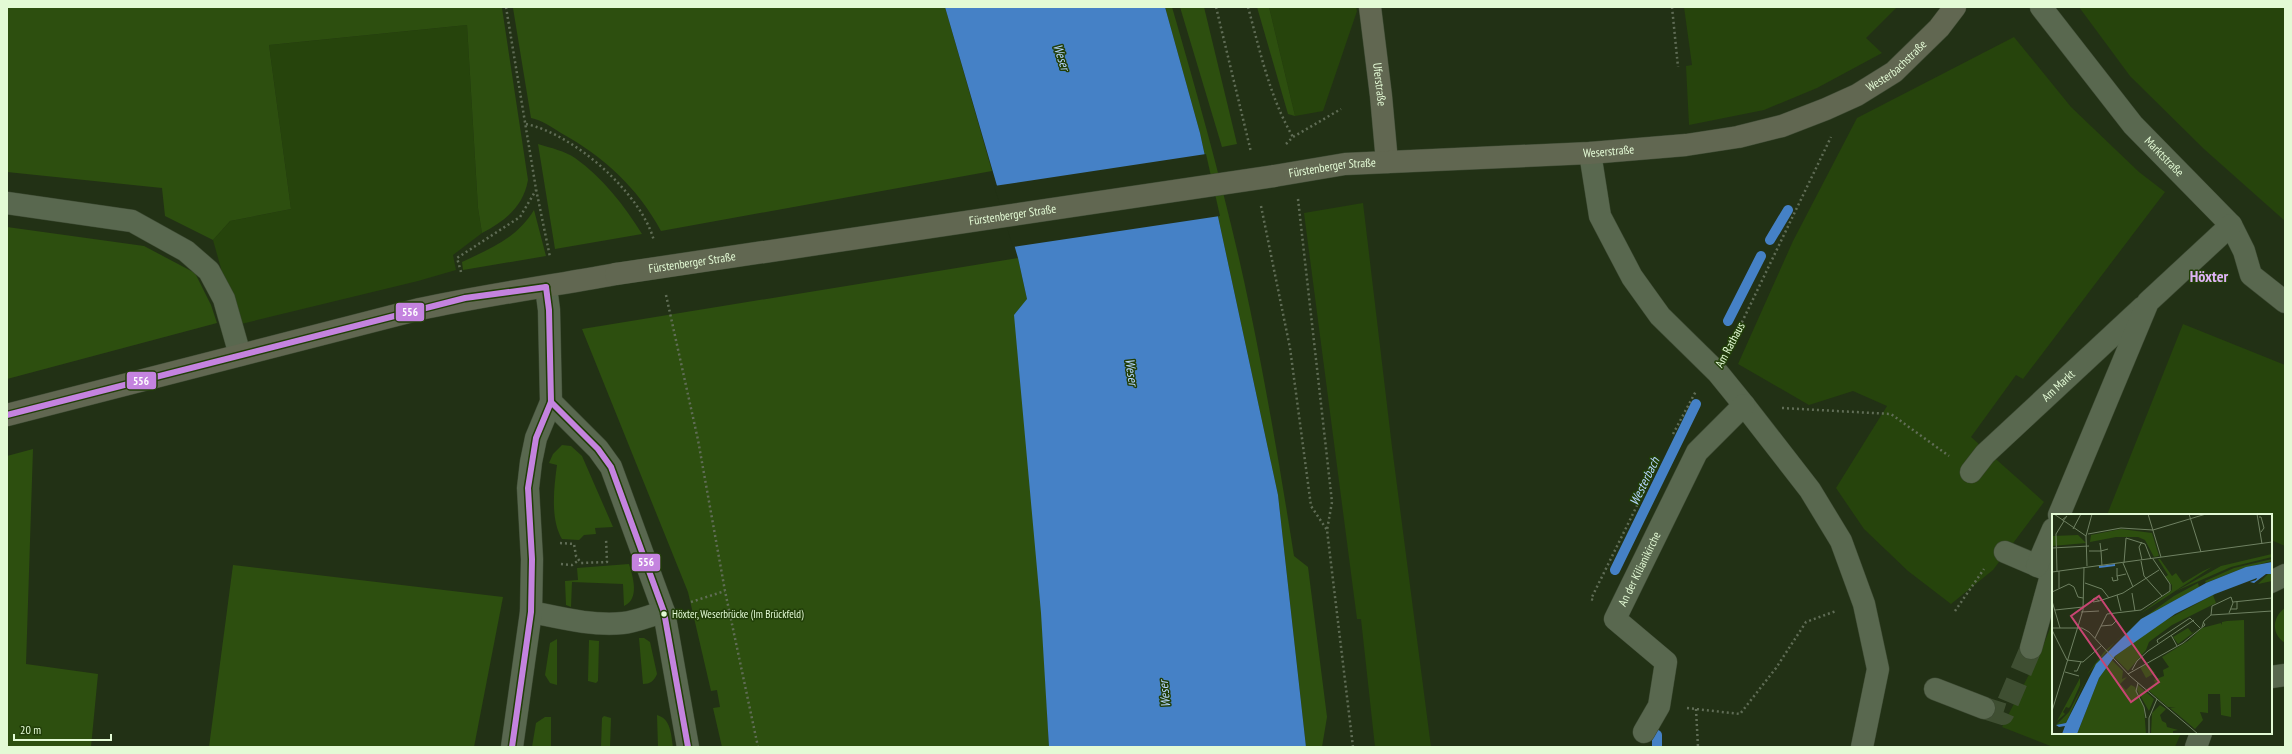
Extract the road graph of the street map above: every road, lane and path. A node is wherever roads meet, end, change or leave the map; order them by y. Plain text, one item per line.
1 (506, 7) edge
2 (1216, 7) edge
3 (1248, 7) edge
4 (1370, 7) edge
5 (1672, 7) edge
6 (1955, 7) edge
7 (2040, 7) edge
8 (1678, 67) dead end
9 (1341, 109) dead end
10 (1826, 109) junction
11 (526, 124) junction
12 (1252, 153) dead end
13 (1590, 153) junction
14 (1387, 162) junction
15 (536, 189) junction
16 (1298, 197) dead end
17 (7, 203) edge
18 (1261, 204) dead end
19 (2231, 225) junction
20 (654, 242) dead end
21 (551, 258) dead end
22 (461, 272) dead end
23 (546, 287) junction
24 (665, 289) dead end
25 (2148, 302) junction
26 (2285, 302) edge
27 (240, 354) junction
28 (1718, 373) junction
29 (551, 402) junction
30 (1744, 405) junction
31 (7, 415) edge
32 (1971, 472) joint
33 (2059, 514) edge
34 (1327, 530) junction
35 (2052, 531) edge
36 (605, 534) dead end
37 (563, 543) dead end
38 (2006, 552) dead end
39 (579, 560) junction
40 (561, 564) dead end
41 (1987, 565) dead end
42 (2038, 566) junction
43 (2285, 575) edge
44 (2272, 582) edge
45 (725, 591) junction
46 (687, 604) dead end
47 (1955, 611) dead end
48 (531, 612) junction
49 (664, 612) junction
50 (1829, 613) dead end
51 (2031, 648) tunnel mouth
52 (2285, 675) edge
53 (2272, 677) edge
54 (1935, 689) dead end
55 (1659, 706) junction
56 (1984, 708) tunnel mouth
57 (1696, 709) junction
58 (1644, 732) dead end
59 (2201, 734) edge
60 (512, 747) edge
61 (688, 747) edge
62 (758, 747) edge
63 (1353, 747) edge
64 (1698, 747) edge
65 (1862, 747) edge
66 (2196, 747) edge

1 - 11 path
2 - 12 path
3 - 9 path
4 - 14 main road, Uferstraße
5 - 8 path
6 - 10 main road, Westerbachstraße
7 - 19 street, Marktstraße
10 - 13 main road, Weserstraße
10 - 28 path, Am Rathaus
11 - 15 path
11 - 20 path
13 - 14 main road, Weserstraße
13 - 28 street, Am Rathaus
14 - 23 main road, Fürstenberger Straße, bridge
15 - 21 path
15 - 22 path
16 - 34 path
17 - 27 street
18 - 34 path
19 - 25 street, Am Markt
19 - 26 street, Marktstraße
23 - 27 main road, Fürstenberger Straße
23 - 29 street
24 - 45 path
25 - 32 street, Am Markt
25 - 33 street, Am Markt
27 - 31 main road, Fürstenberger Straße
28 - 30 street
29 - 48 street
29 - 49 street
30 - 32 path
30 - 55 street, An der Kilianikirche
30 - 65 street
34 - 63 path
35 - 42 street
36 - 39 path
37 - 39 path
38 - 42 street
39 - 40 path
41 - 47 path
42 - 51 street
43 - 44 street
45 - 46 path
45 - 62 path
48 - 49 street
48 - 60 street
49 - 61 street
50 - 57 path
52 - 53 street
54 - 56 street
55 - 57 path
55 - 58 street, An der Kilianikirche
57 - 64 path
59 - 66 street

